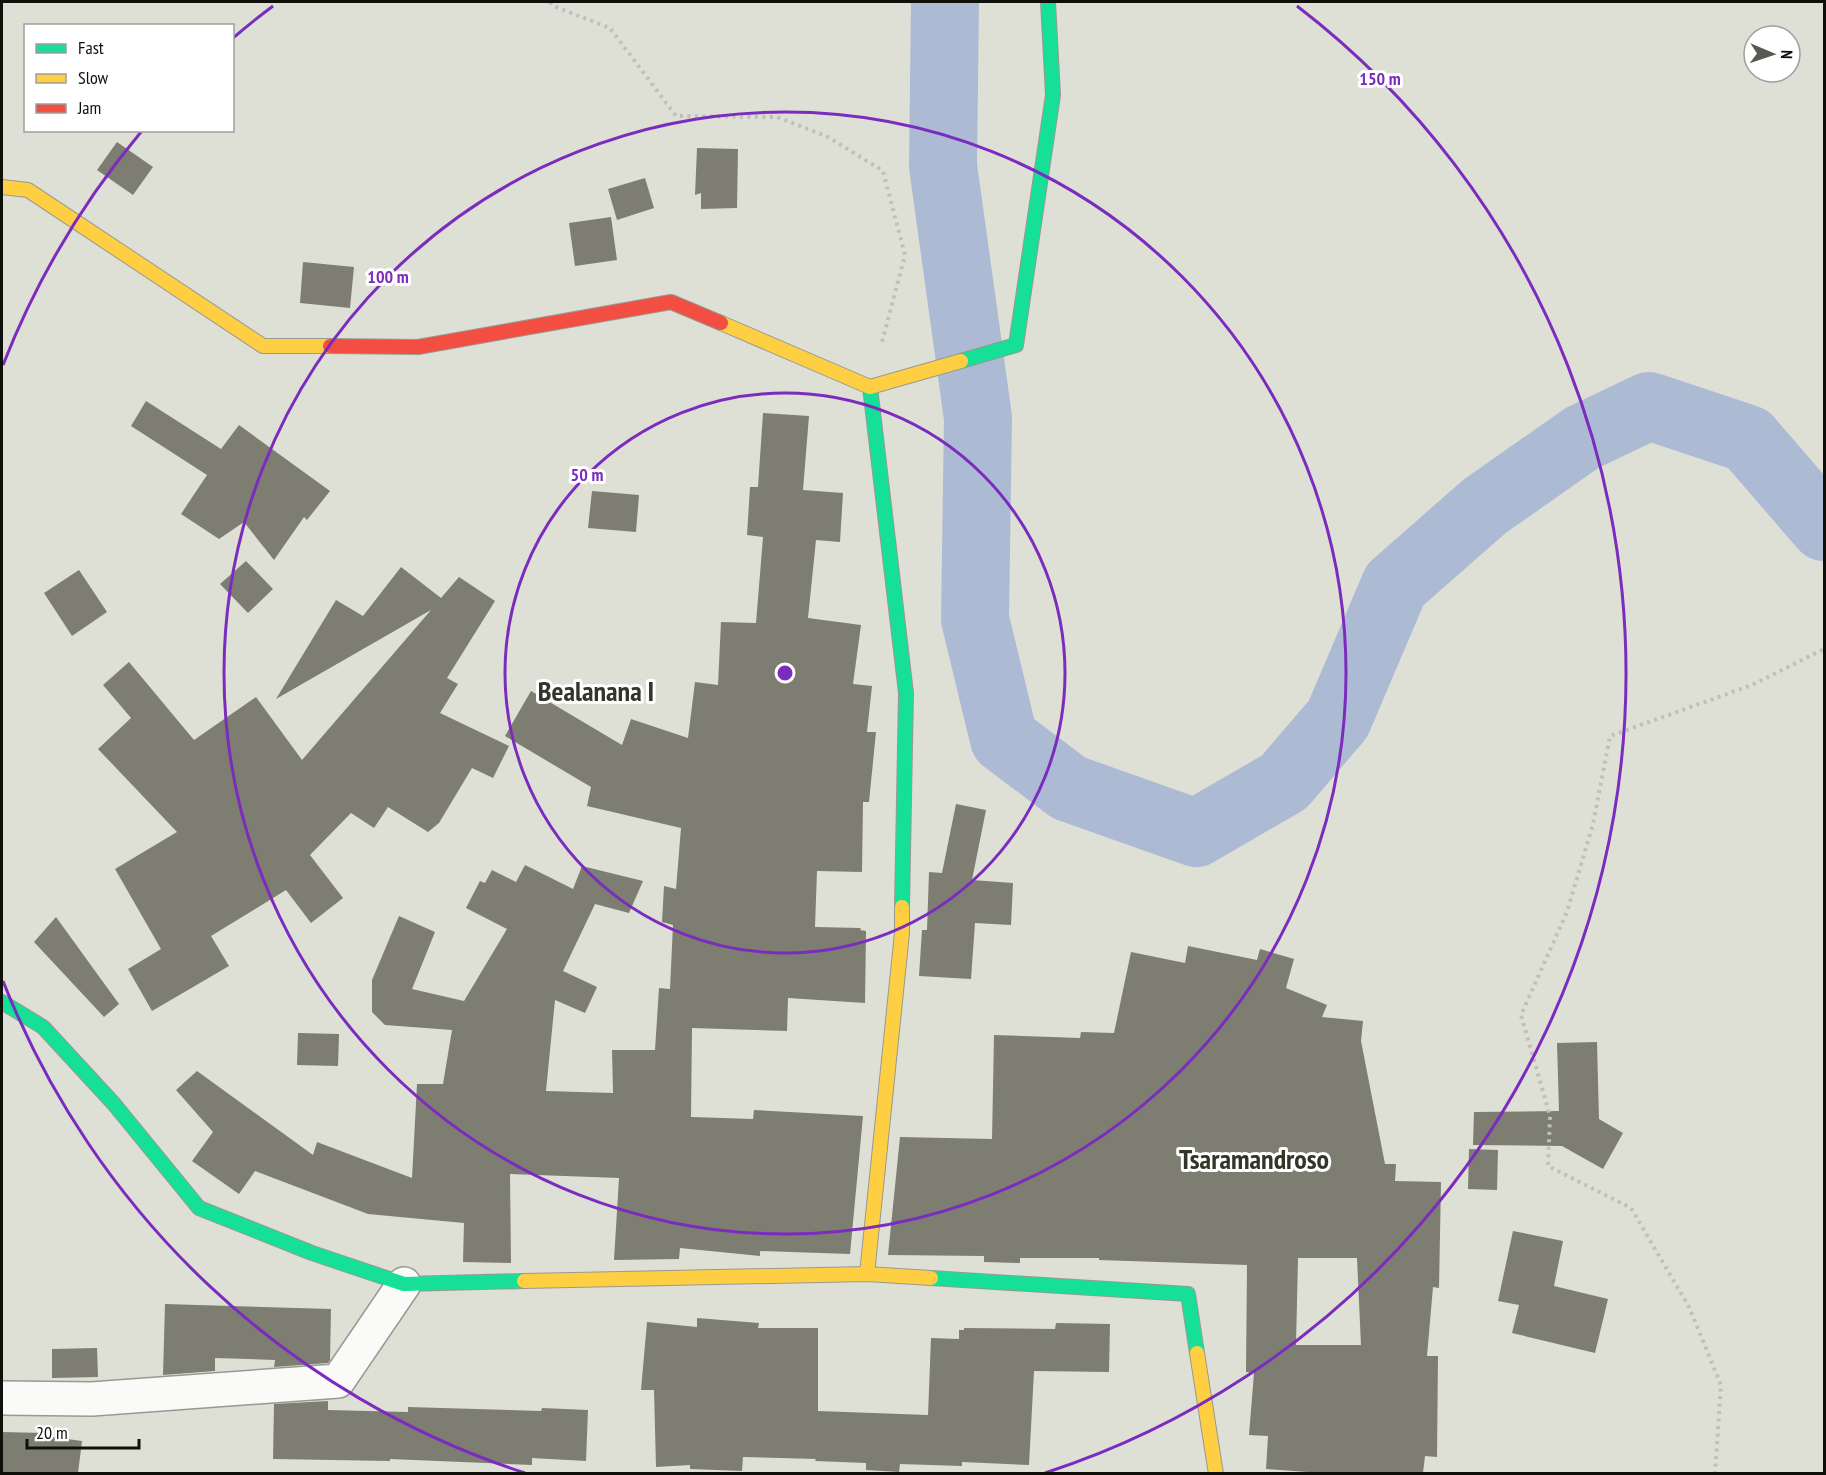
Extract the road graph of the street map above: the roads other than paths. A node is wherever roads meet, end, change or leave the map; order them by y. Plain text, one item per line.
1 (1048, 2) edge
2 (2, 187) edge
3 (870, 387) junction
4 (2, 1002) edge
5 (867, 1274) junction
6 (404, 1284) junction
7 (2, 1398) edge
8 (1216, 1473) edge

1 - 3 street
2 - 3 street
3 - 5 street
4 - 6 street
5 - 6 street
5 - 8 street
6 - 7 street

